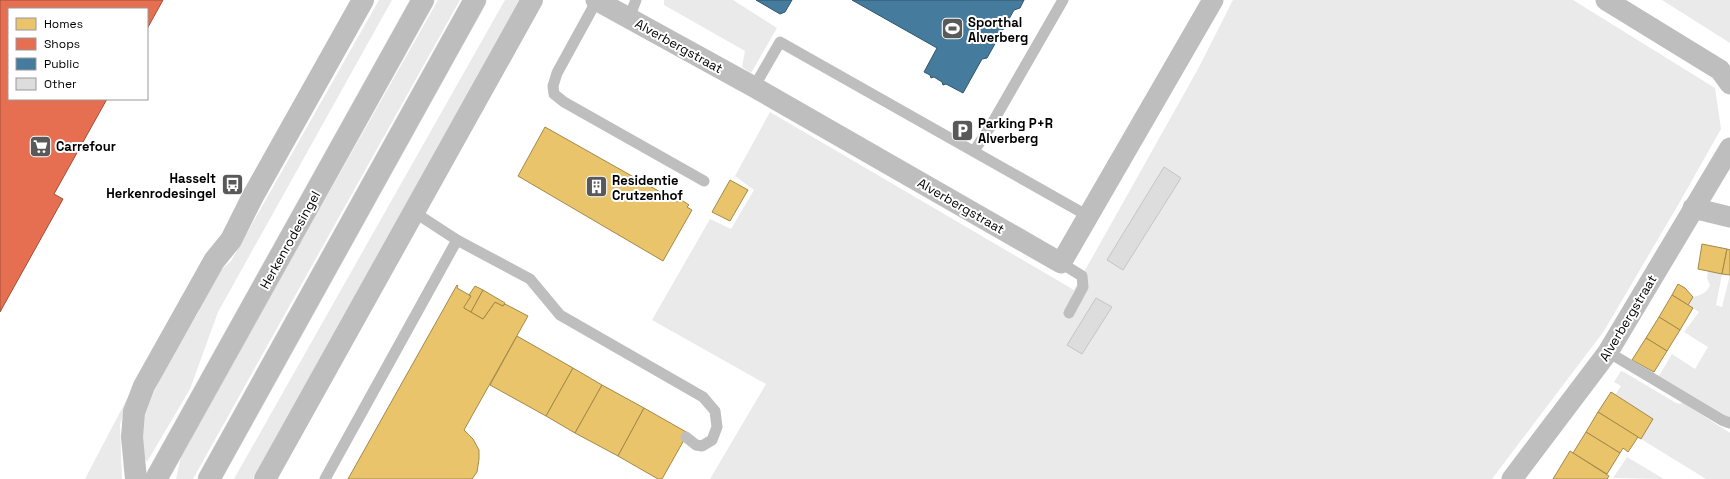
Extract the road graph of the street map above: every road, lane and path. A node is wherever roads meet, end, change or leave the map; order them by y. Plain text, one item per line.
1 (363, 0) edge
2 (423, 0) edge
3 (475, 0) edge
4 (532, 0) edge
5 (596, 0) edge
6 (1063, 0) edge
7 (1212, 0) edge
8 (1606, 0) edge
9 (633, 9) edge
10 (1730, 84) edge
11 (754, 87) junction
12 (1730, 148) edge
13 (974, 151) junction
14 (704, 181) dead end
15 (1693, 208) junction
16 (414, 212) junction
17 (1088, 216) junction
18 (1730, 217) edge
19 (457, 240) junction
20 (1061, 263) junction
21 (1069, 312) dead end
22 (1608, 352) junction
23 (1730, 423) edge
24 (686, 437) dead end
25 (136, 479) edge
26 (156, 479) edge
27 (209, 479) edge
28 (265, 479) edge
29 (325, 479) edge
30 (1512, 479) edge

1 - 25 street
2 - 26 highway, Herkenrodesingel
3 - 27 highway
4 - 16 street
5 - 9 street, Alverbergstraat
5 - 14 lane
6 - 13 lane
7 - 17 street
8 - 10 street
9 - 11 street, Alverbergstraat
11 - 13 lane
11 - 20 street, Alverbergstraat
12 - 15 street, Alverbergstraat
13 - 17 lane
15 - 18 street
15 - 22 street, Alverbergstraat
16 - 19 lane
16 - 28 street
17 - 20 street
19 - 24 lane
19 - 29 lane
20 - 21 lane
22 - 23 lane
22 - 30 street, Alverbergstraat

